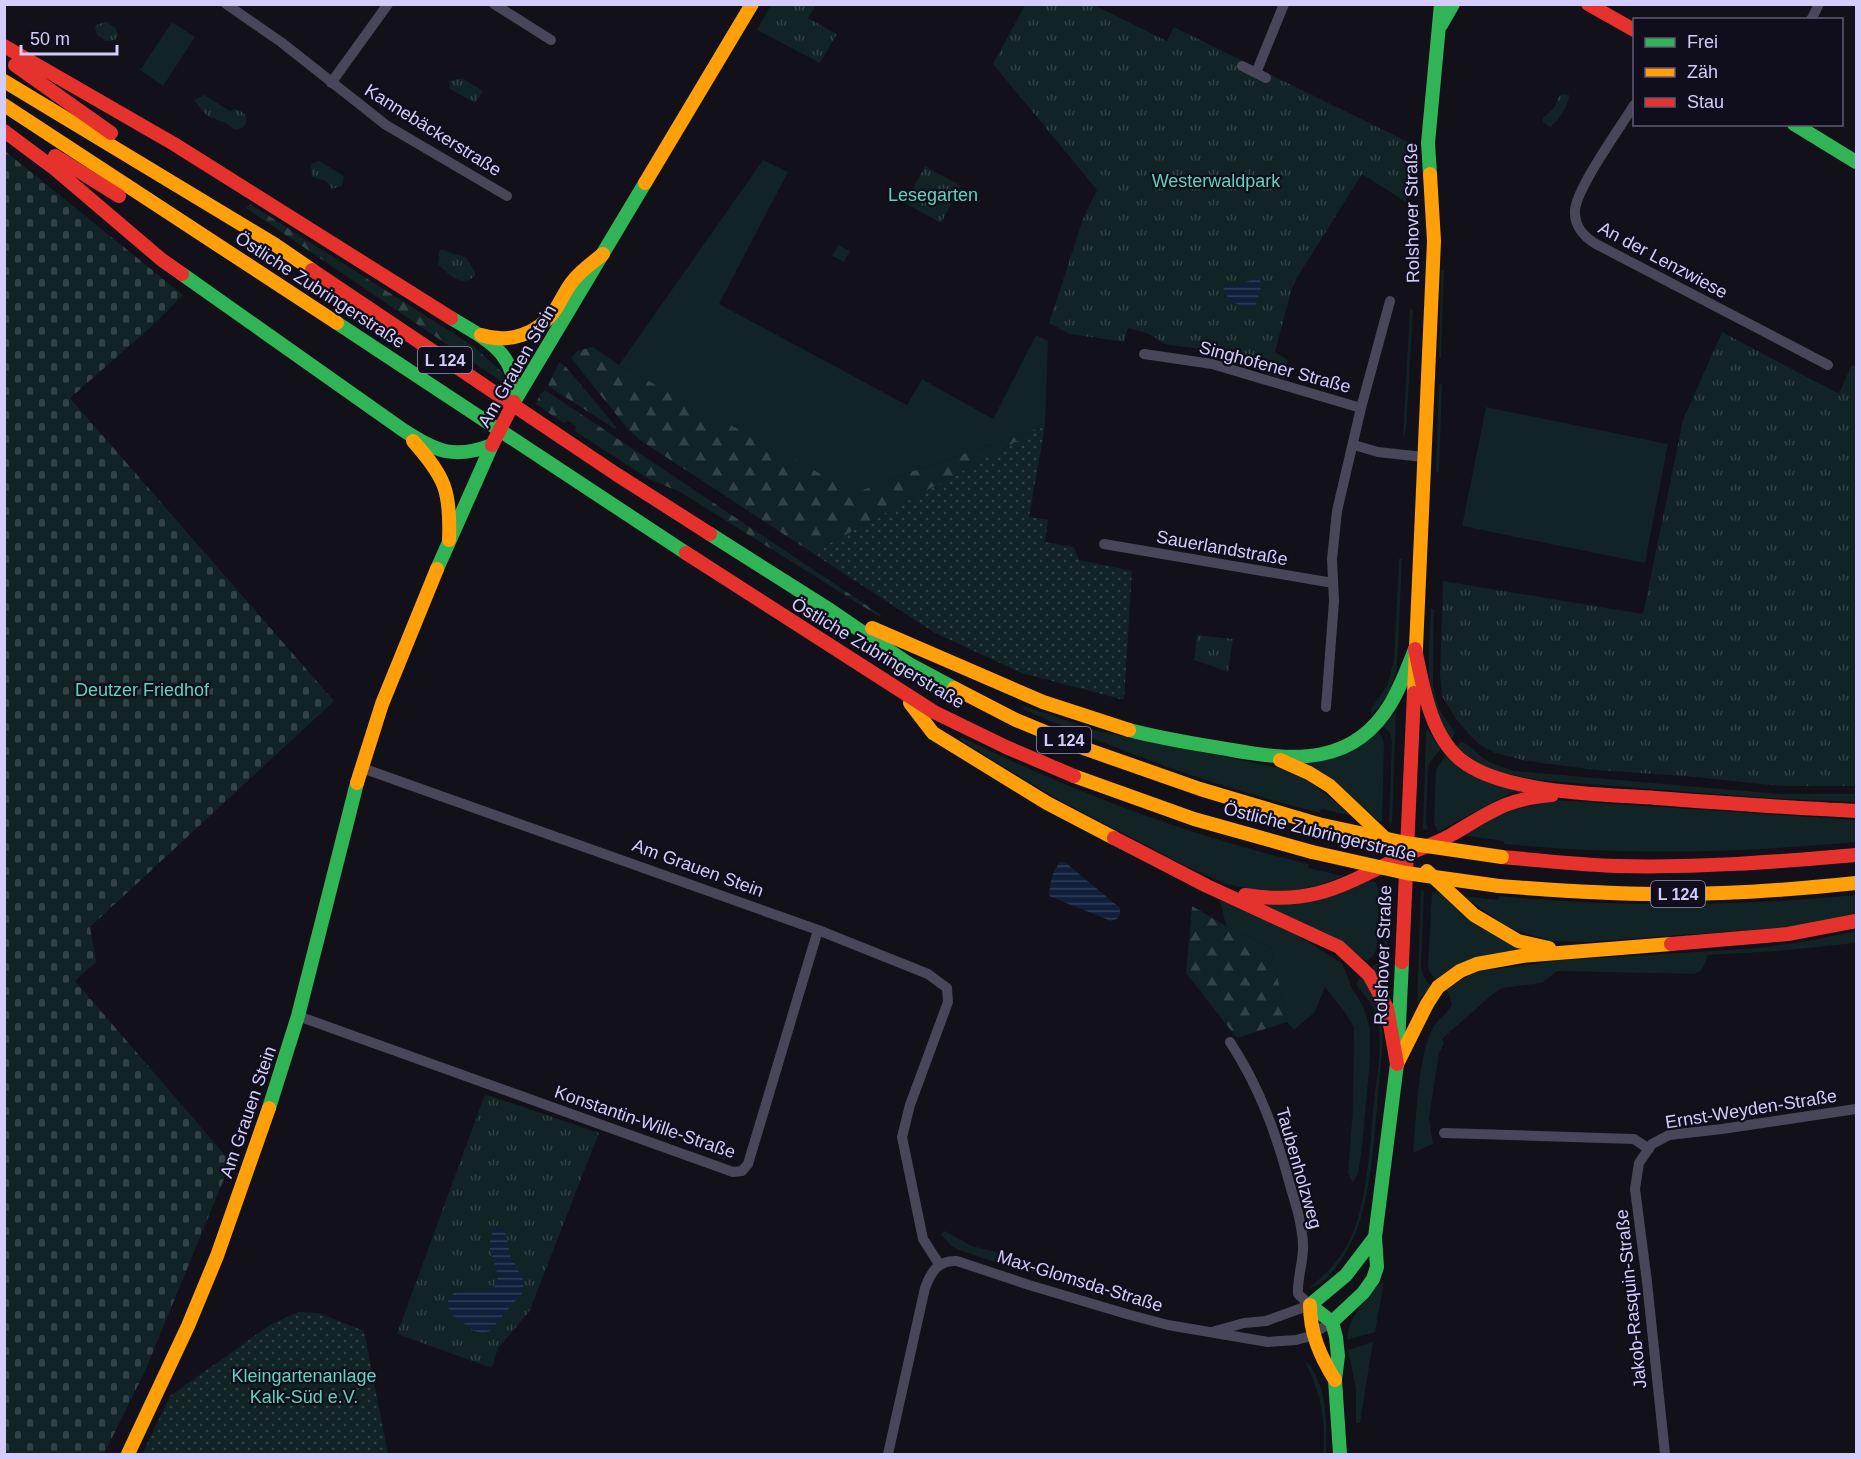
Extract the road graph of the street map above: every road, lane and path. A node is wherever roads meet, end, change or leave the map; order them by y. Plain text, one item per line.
1 (226, 4) edge
2 (388, 4) edge
3 (494, 4) edge
4 (752, 4) edge
5 (1284, 4) edge
6 (1441, 4) edge
7 (1453, 4) edge
8 (1588, 4) edge
9 (1819, 4) edge
10 (1813, 18) edge
11 (1439, 27) junction
12 (1633, 29) edge
13 (551, 40) dead end
14 (4, 46) edge
15 (4, 58) edge
16 (1242, 66) dead end
17 (4, 81) edge
18 (331, 83) junction
19 (4, 105) edge
20 (1633, 108) edge
21 (4, 125) edge
22 (1797, 126) edge
23 (4, 131) edge
24 (1857, 162) edge
25 (507, 196) dead end
26 (274, 244) junction
27 (603, 254) junction
28 (1390, 301) dead end
29 (322, 314) junction
30 (468, 329) junction
31 (1144, 354) dead end
32 (1828, 365) dead end
33 (514, 402) junction
34 (1361, 408) junction
35 (403, 430) junction
36 (492, 445) junction
37 (1353, 445) junction
38 (1423, 457) junction
39 (449, 540) junction
40 (1104, 544) dead end
41 (1333, 583) junction
42 (830, 610) junction
43 (1415, 649) junction
44 (902, 692) junction
45 (1326, 707) dead end
46 (1274, 757) junction
47 (362, 768) junction
48 (1587, 793) junction
49 (1857, 811) edge
50 (1405, 855) junction
51 (1857, 855) edge
52 (1857, 883) edge
53 (1207, 886) junction
54 (1857, 921) edge
55 (818, 930) junction
56 (1588, 951) junction
57 (298, 1016) junction
58 (1230, 1042) dead end
59 (1397, 1064) junction
60 (1857, 1109) edge
61 (1443, 1132) dead end
62 (1650, 1147) junction
63 (1375, 1237) junction
64 (939, 1264) junction
65 (1310, 1305) junction
66 (1332, 1322) junction
67 (1212, 1332) junction
68 (1313, 1334) junction
69 (1335, 1380) junction
70 (128, 1455) edge
71 (888, 1455) edge
72 (1340, 1455) edge
73 (1665, 1455) edge

1 - 18 street, Kannebäckerstraße
2 - 18 street
3 - 13 street
4 - 27 main road, Am Grauen Stein
5 - 16 street
6 - 11 main road, Rolshover Straße
7 - 11 main road
8 - 12 main road
9 - 10 street
11 - 38 main road, Rolshover Straße
14 - 30 main road
15 - 26 main road, L 124
17 - 26 main road, Östliche Zubringerstraße / L 124
18 - 25 street, Kannebäckerstraße
19 - 29 main road, Östliche Zubringerstraße / L 124
20 - 32 street, An der Lenzwiese
21 - 29 main road
22 - 24 main road
23 - 35 main road
26 - 42 main road, Östliche Zubringerstraße / L 124
27 - 30 main road
27 - 33 main road, Am Grauen Stein
28 - 34 street, Rolshover Straße
29 - 44 main road, Östliche Zubringerstraße / L 124
30 - 33 main road
31 - 34 street, Singhofener Straße
33 - 36 main road, Am Grauen Stein, bridge
34 - 37 street, Rolshover Straße
35 - 36 main road
35 - 39 main road
36 - 39 main road, Am Grauen Stein
37 - 38 street
37 - 41 street, Rolshover Straße
38 - 43 main road, Rolshover Straße
39 - 47 main road, Am Grauen Stein
40 - 41 street, Sauerlandstraße
41 - 45 street, Rolshover Straße
42 - 46 main road
42 - 51 main road, Östliche Zubringerstraße / L 124, bridge
43 - 46 main road
43 - 48 main road
43 - 50 main road, Rolshover Straße
44 - 52 main road, Östliche Zubringerstraße / L 124, bridge
44 - 53 main road
46 - 50 main road
47 - 55 street, Am Grauen Stein
47 - 57 main road, Am Grauen Stein
48 - 49 main road
48 - 50 main road
50 - 53 main road
50 - 56 main road
50 - 59 main road, Rolshover Straße
53 - 59 main road
54 - 56 main road
55 - 57 street, Konstantin-Wille-Straße
55 - 64 street
56 - 59 main road
57 - 70 main road, Am Grauen Stein
58 - 65 street, Taubenholzweg
59 - 63 main road, Rolshover Straße
60 - 62 street, Ernst-Weyden-Straße
61 - 62 street, Ernst-Weyden-Straße
62 - 73 street, Jakob-Rasquin-Straße
63 - 65 main road, Rolshover Straße
63 - 66 main road, Rolshover Straße
64 - 67 street, Max-Glomsda-Straße
64 - 71 street
65 - 66 main road
65 - 67 street, Max-Glomsda-Straße
65 - 68 main road
66 - 68 street, Max-Glomsda-Straße
66 - 69 main road
67 - 68 street, Max-Glomsda-Straße
68 - 69 main road
69 - 72 main road

